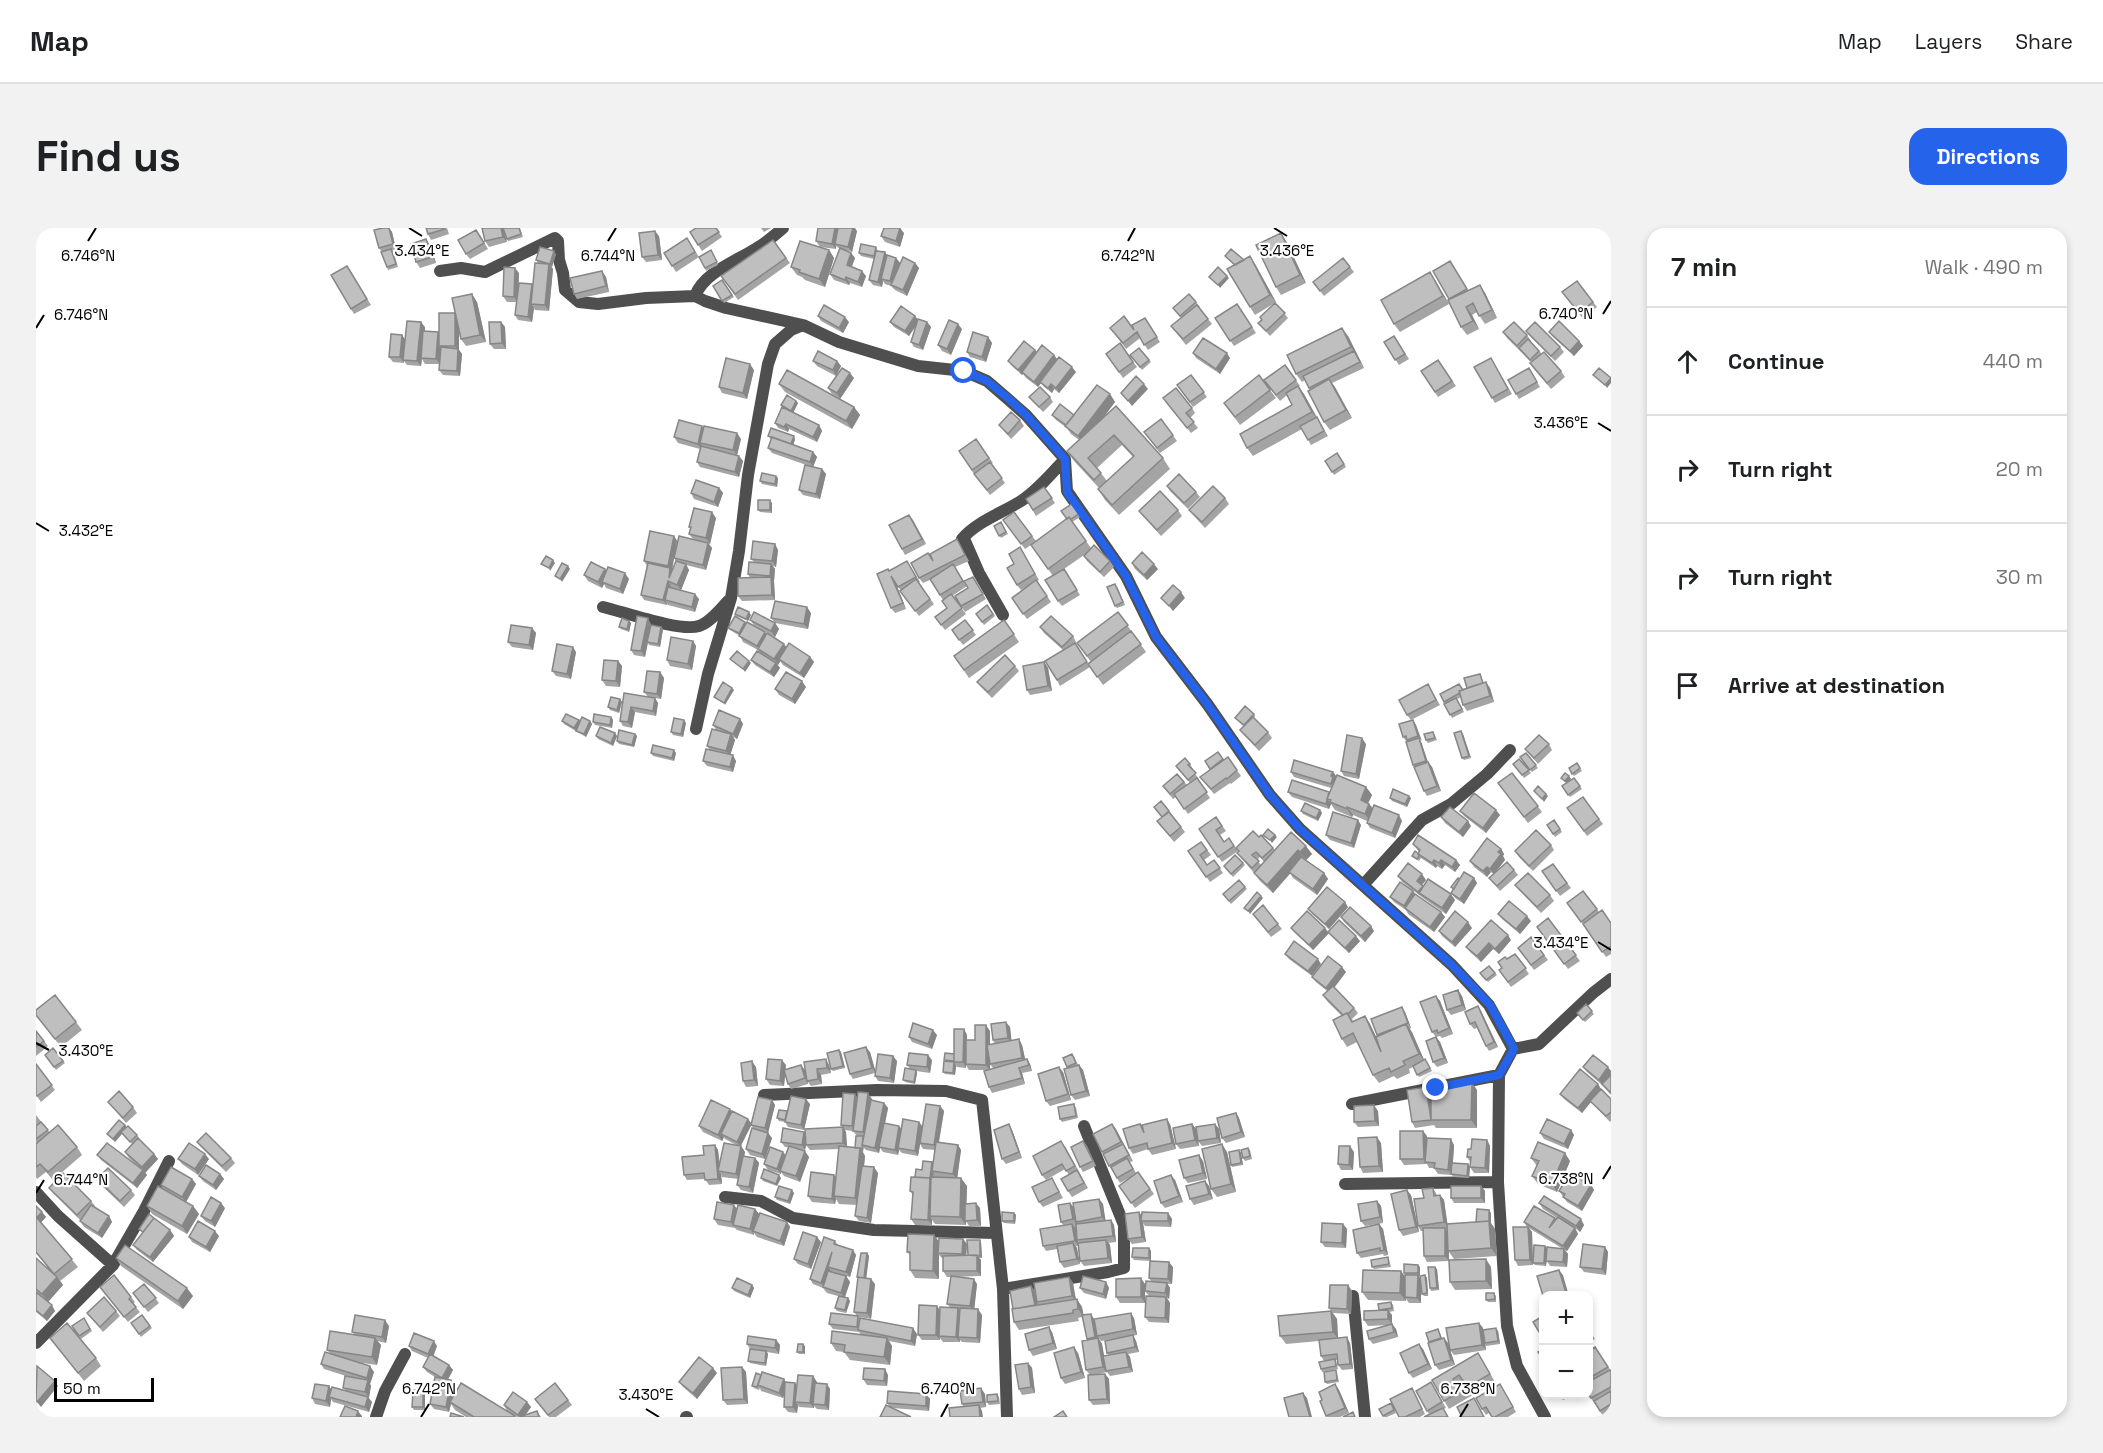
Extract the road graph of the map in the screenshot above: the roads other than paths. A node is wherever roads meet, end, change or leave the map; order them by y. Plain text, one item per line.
1 (783, 228) edge
2 (440, 271) dead end
3 (695, 296) junction
4 (803, 325) junction
5 (1065, 459) junction
6 (731, 598) junction
7 (603, 607) dead end
8 (1003, 615) dead end
9 (696, 729) dead end
10 (1510, 750) dead end
11 (1364, 884) junction
12 (1611, 979) edge
13 (1514, 1049) junction
14 (1499, 1075) junction
15 (764, 1095) dead end
16 (1352, 1104) edge
17 (1084, 1126) dead end
18 (169, 1161) dead end
19 (1498, 1182) junction
20 (1345, 1184) dead end
21 (36, 1192) edge
22 (725, 1197) dead end
23 (995, 1233) junction
24 (112, 1265) junction
25 (1003, 1289) junction
26 (1353, 1296) dead end
27 (36, 1344) edge
28 (405, 1354) dead end
29 (376, 1417) edge
30 (1007, 1417) edge
31 (1365, 1417) edge
32 (1545, 1417) edge

1 - 3 street
2 - 3 street
3 - 4 street
4 - 5 street
4 - 6 street
5 - 8 street
5 - 11 street
6 - 7 street
6 - 9 street
10 - 11 street
11 - 13 street
12 - 13 street
13 - 14 street
14 - 16 street
14 - 19 street
15 - 23 street
17 - 25 street
18 - 24 street
19 - 20 street
19 - 32 street
21 - 24 street
22 - 23 street
23 - 25 street
24 - 27 street
25 - 30 street
26 - 31 street
28 - 29 street

